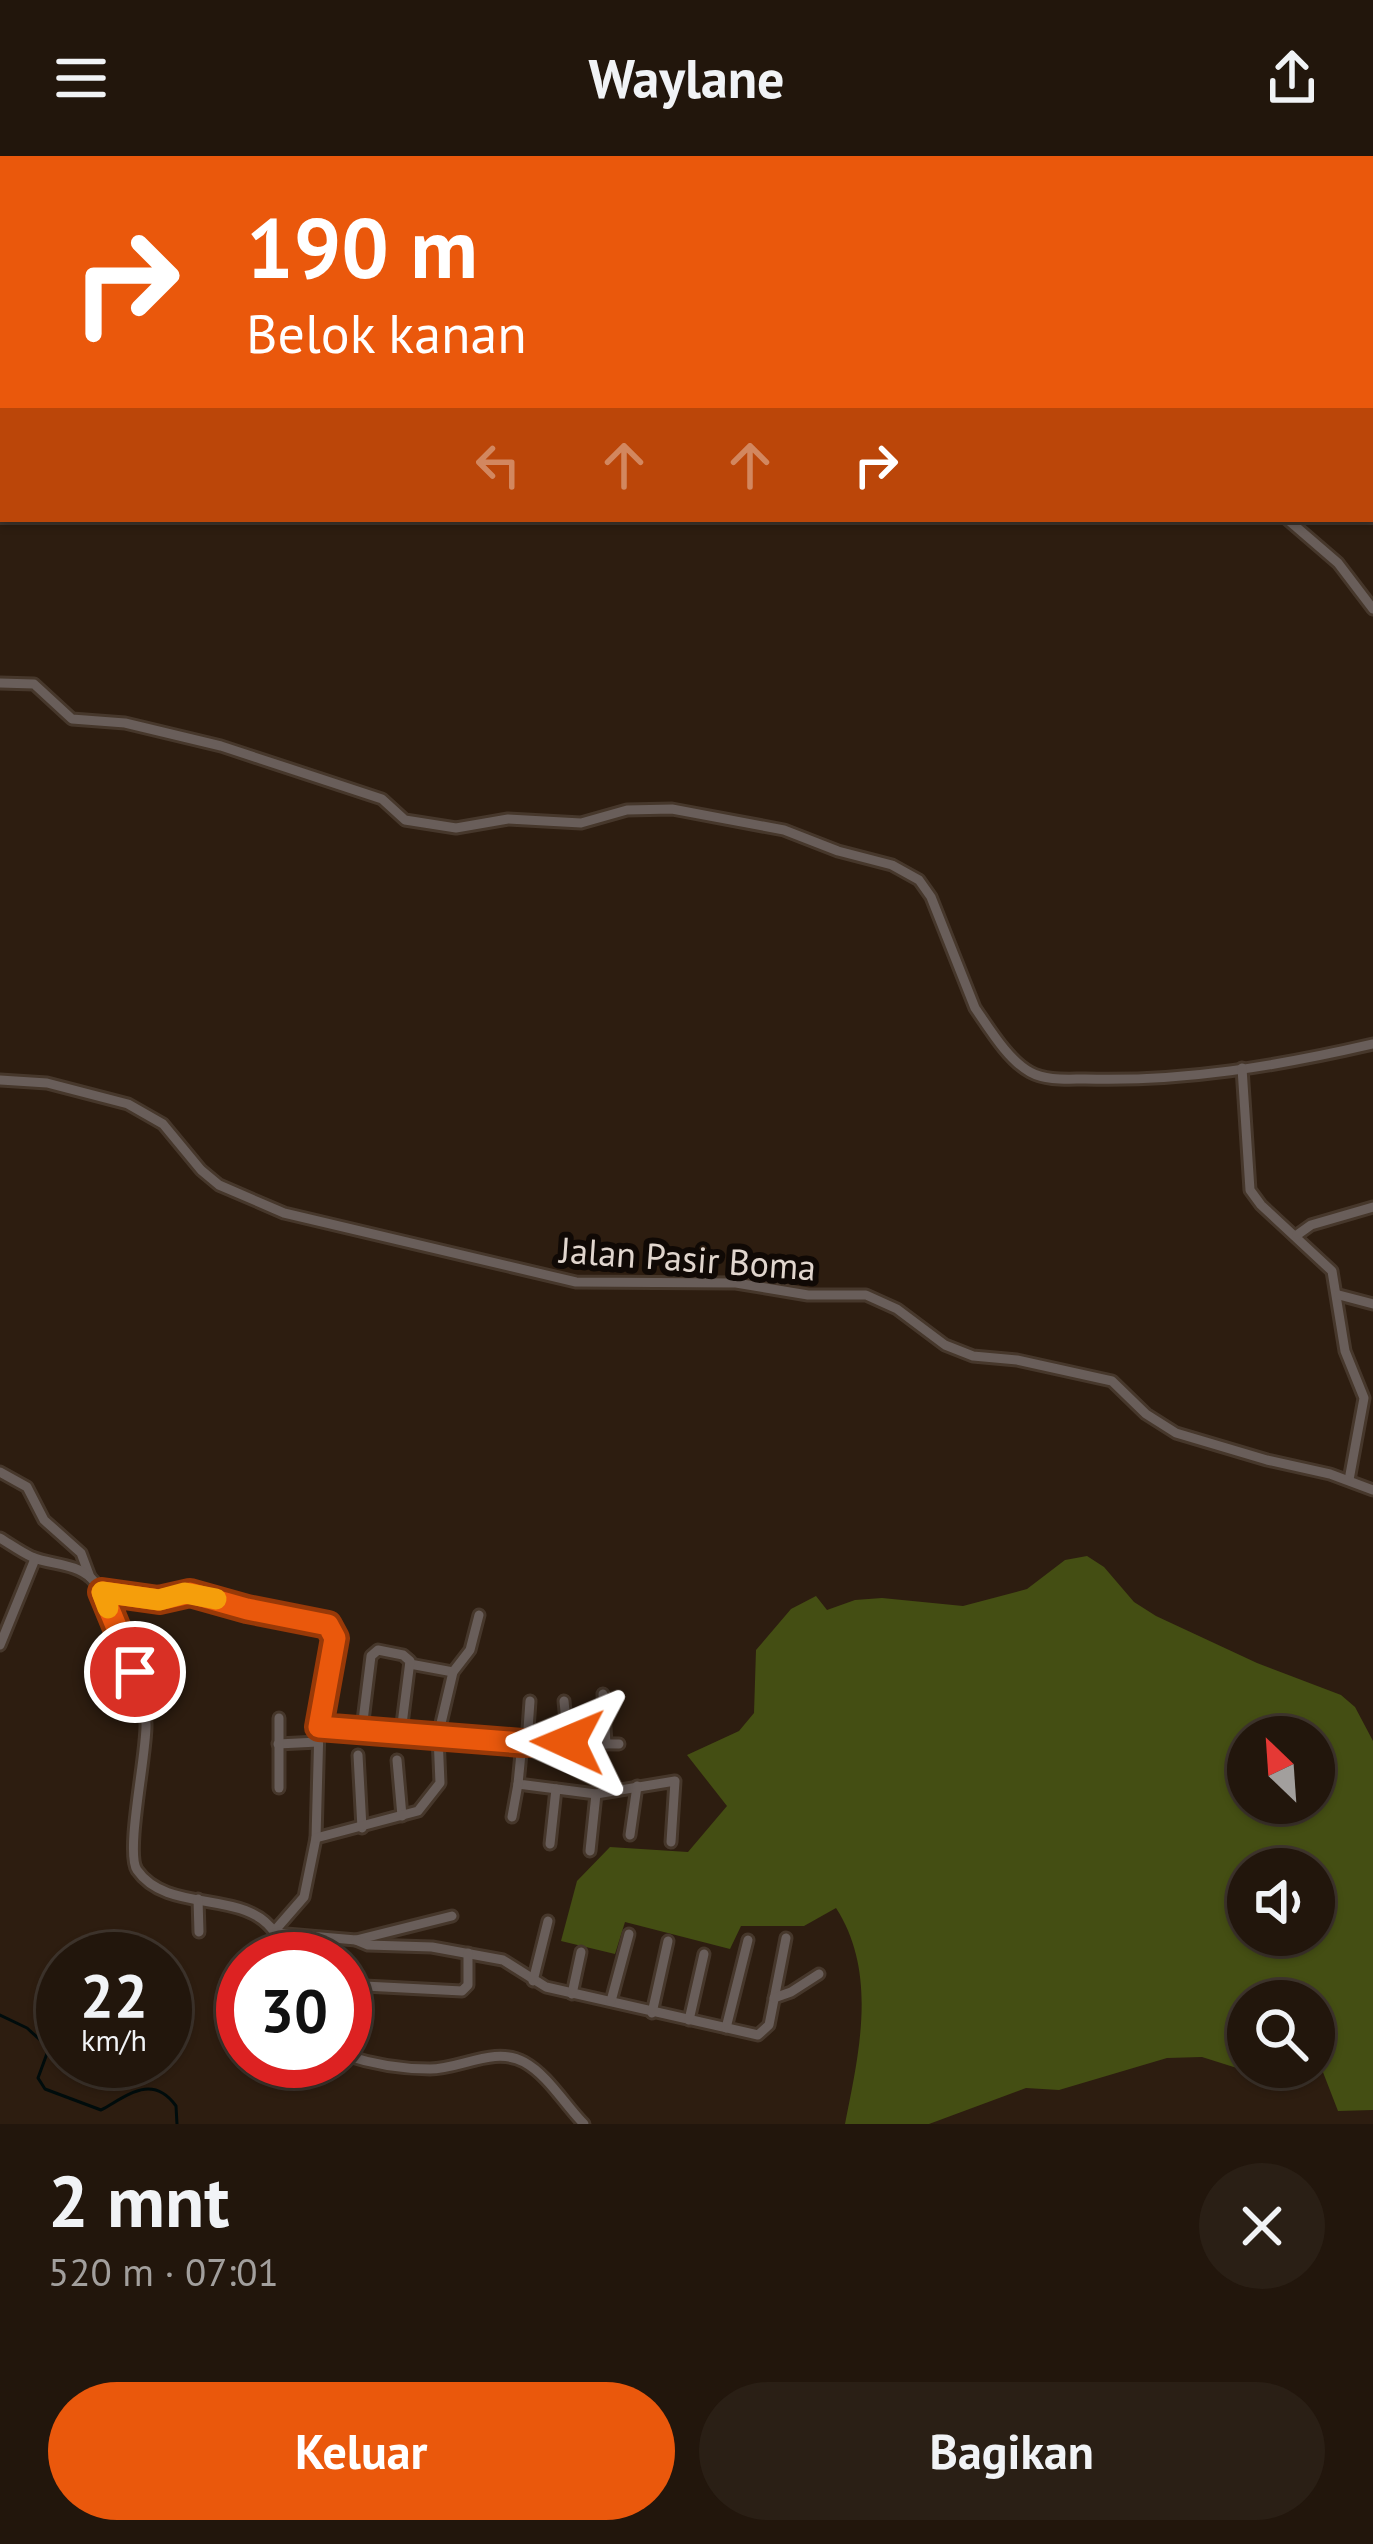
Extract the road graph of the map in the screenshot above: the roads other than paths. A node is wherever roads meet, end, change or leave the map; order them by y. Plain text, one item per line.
1 (1290, 522) edge
2 (1373, 609) edge
3 (0, 683) edge
4 (1373, 1044) edge
5 (1242, 1068) junction
6 (0, 1080) edge
7 (1373, 1207) edge
8 (1297, 1235) junction
9 (1339, 1295) junction
10 (1373, 1304) edge
11 (0, 1472) edge
12 (1349, 1480) junction
13 (1373, 1490) edge
14 (0, 1538) edge
15 (35, 1559) junction
16 (90, 1577) junction
17 (102, 1592) junction
18 (479, 1615) dead end
19 (0, 1645) edge
20 (410, 1664) junction
21 (453, 1672) junction
22 (603, 1694) dead end
23 (530, 1701) dead end
24 (565, 1701) dead end
25 (279, 1718) dead end
26 (319, 1727) junction
27 (362, 1729) junction
28 (401, 1732) junction
29 (438, 1736) junction
30 (318, 1742) junction
31 (568, 1742) junction
32 (525, 1743) junction
33 (278, 1744) junction
34 (605, 1744) junction
35 (619, 1744) dead end
36 (358, 1755) dead end
37 (398, 1760) dead end
38 (518, 1784) junction
39 (637, 1786) junction
40 (279, 1788) dead end
41 (556, 1789) junction
42 (596, 1794) junction
43 (401, 1816) junction
44 (512, 1817) dead end
45 (362, 1828) junction
46 (630, 1835) dead end
47 (316, 1838) junction
48 (671, 1842) dead end
49 (550, 1844) dead end
50 (590, 1851) dead end
51 (198, 1899) junction
52 (452, 1916) dead end
53 (430, 1921) junction
54 (548, 1921) dead end
55 (199, 1931) dead end
56 (274, 1932) edge
57 (276, 1932) edge
58 (629, 1934) dead end
59 (372, 1936) edge
60 (785, 1939) dead end
61 (748, 1940) dead end
62 (668, 1941) dead end
63 (372, 1946) edge
64 (432, 1947) junction
65 (581, 1952) dead end
66 (468, 1953) junction
67 (704, 1954) dead end
68 (819, 1974) dead end
69 (532, 1981) junction
70 (372, 1986) edge
71 (572, 1994) junction
72 (774, 1998) junction
73 (611, 2001) junction
74 (652, 2013) junction
75 (689, 2020) junction
76 (726, 2028) junction
77 (372, 2061) edge
78 (584, 2124) edge

1 - 2 street
3 - 5 street
4 - 5 street
5 - 8 street
6 - 12 street, Jalan Pasir Boma
7 - 8 street
8 - 9 street
9 - 10 street
9 - 12 street
11 - 16 street
12 - 13 street, Jalan Pasir Boma
14 - 15 street
15 - 16 street
15 - 19 street
16 - 17 street
17 - 26 street
17 - 51 street
18 - 21 street
20 - 21 street
20 - 27 street
20 - 28 street
21 - 29 street
22 - 34 street
23 - 32 street
24 - 31 street
25 - 33 street
26 - 27 street
26 - 30 street
27 - 28 street
28 - 29 street
29 - 32 street
29 - 43 street
30 - 33 street
30 - 47 street
31 - 32 street
31 - 34 street
32 - 38 street
33 - 40 street
34 - 35 street
36 - 45 street
37 - 43 street
38 - 41 street
38 - 44 street
39 - 42 street
39 - 46 street
39 - 48 street
41 - 42 street
41 - 49 street
42 - 50 street
43 - 45 street
45 - 47 street
47 - 57 street
51 - 55 street
51 - 56 street
52 - 53 street
53 - 59 street
53 - 64 street
54 - 69 street
58 - 73 street
60 - 72 street
61 - 76 street
62 - 74 street
63 - 64 street
64 - 66 street
65 - 71 street
66 - 69 street
66 - 70 street
67 - 75 street
68 - 72 street
69 - 71 street
71 - 73 street
72 - 76 street
73 - 74 street
74 - 75 street
75 - 76 street
77 - 78 street

